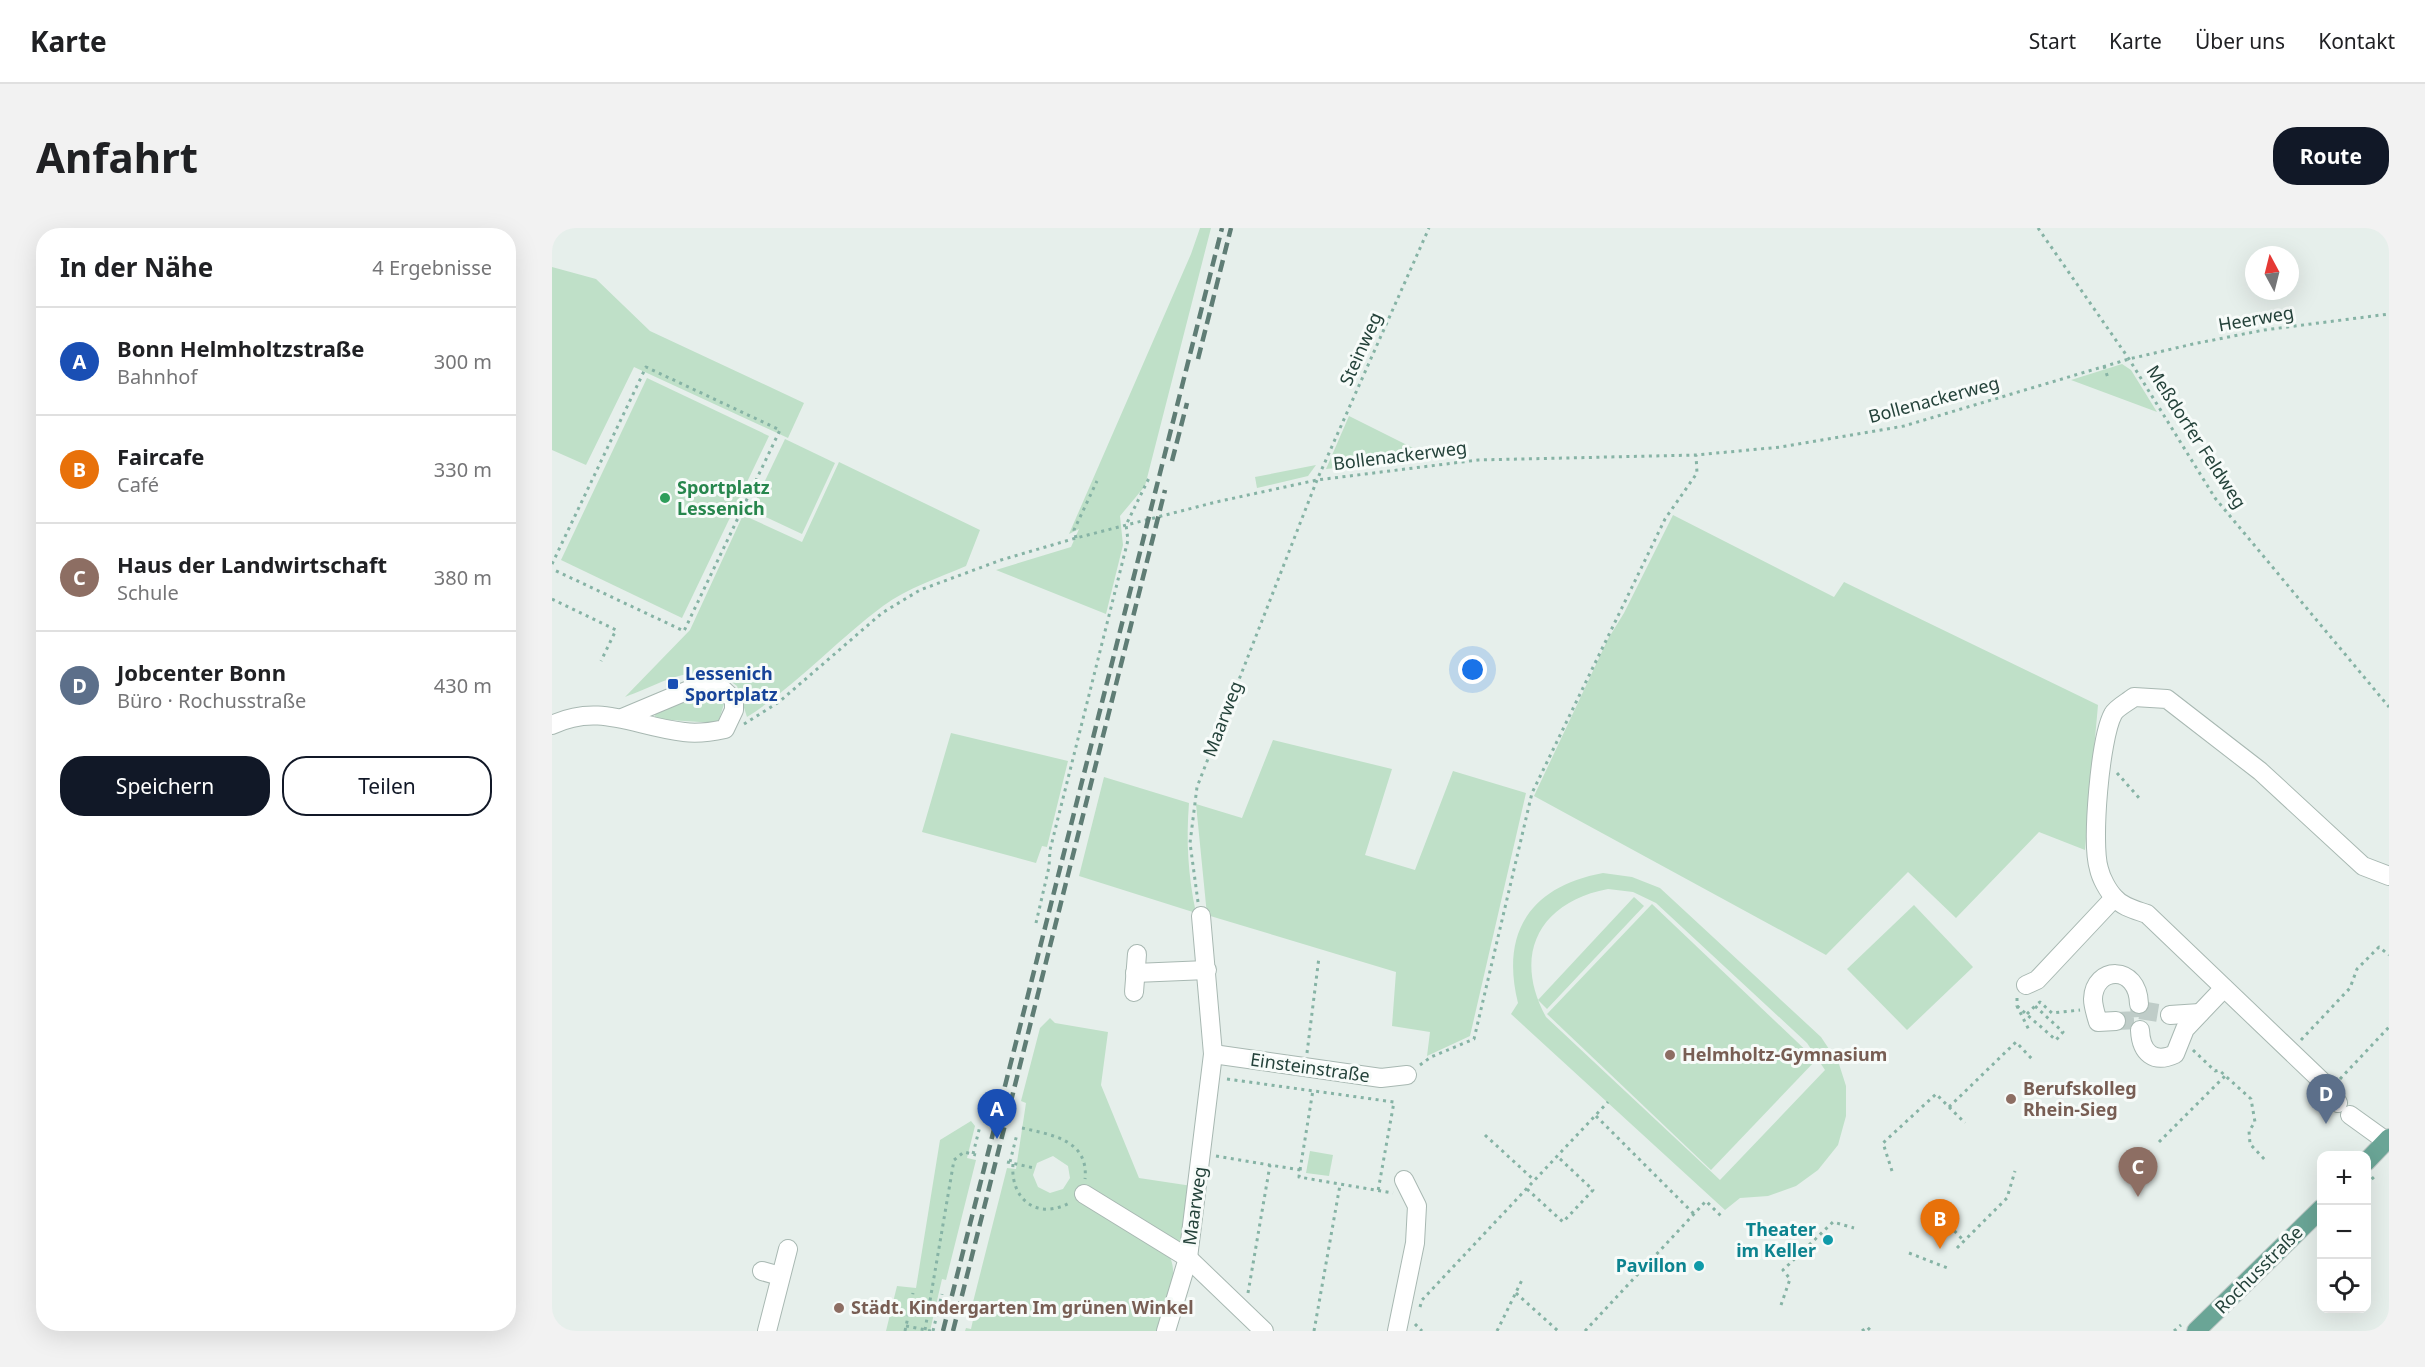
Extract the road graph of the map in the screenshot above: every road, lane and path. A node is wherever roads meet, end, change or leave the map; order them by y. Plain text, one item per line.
1 (1429, 228) edge
2 (2038, 228) edge
3 (2389, 314) edge
4 (2129, 359) junction
5 (2104, 366) junction
6 (2108, 378) dead end
7 (1696, 455) junction
8 (1150, 476) dead end
9 (1317, 480) junction
10 (1096, 481) dead end
11 (1126, 525) junction
12 (1076, 538) junction
13 (552, 564) edge
14 (552, 569) edge
15 (552, 575) edge
16 (552, 599) edge
17 (601, 661) dead end
18 (2389, 707) edge
19 (622, 718) junction
20 (552, 725) edge
21 (725, 729) junction
22 (2118, 774) dead end
23 (2140, 799) dead end
24 (2389, 876) edge
25 (2114, 898) junction
26 (1201, 916) joint
27 (1036, 922) dead end
28 (1137, 954) dead end
29 (2389, 955) edge
30 (1319, 957) dead end
31 (1207, 970) junction
32 (1135, 973) junction
33 (2026, 985) dead end
34 (2224, 988) junction
35 (1134, 992) dead end
36 (2139, 1004) dead end
37 (2017, 1006) dead end
38 (2035, 1006) junction
39 (2095, 1009) junction
40 (2200, 1013) junction
41 (2027, 1014) junction
42 (2170, 1016) tunnel mouth
43 (2116, 1021) tunnel mouth
44 (2389, 1027) edge
45 (2140, 1030) dead end
46 (2183, 1041) junction
47 (2291, 1051) junction
48 (1217, 1055) junction
49 (1306, 1057) dead end
50 (2032, 1059) dead end
51 (2226, 1074) junction
52 (1407, 1075) joint
53 (1313, 1090) junction
54 (1608, 1102) dead end
55 (2339, 1102) junction
56 (1949, 1107) junction
57 (1596, 1116) junction
58 (1965, 1124) dead end
59 (980, 1125) dead end
60 (1022, 1128) dead end
61 (1017, 1134) dead end
62 (1485, 1135) dead end
63 (2388, 1140) edge
64 (2159, 1142) dead end
65 (1202, 1153) junction
66 (1558, 1157) junction
67 (2371, 1158) edge
68 (2267, 1162) dead end
69 (1010, 1163) junction
70 (1270, 1165) junction
71 (1034, 1168) dead end
72 (1300, 1170) junction
73 (1892, 1171) dead end
74 (2015, 1171) dead end
75 (1404, 1180) dead end
76 (1535, 1181) junction
77 (1340, 1185) junction
78 (1527, 1189) junction
79 (1080, 1194) junction
80 (2317, 1213) edge
81 (1695, 1214) junction
82 (1721, 1216) dead end
83 (1944, 1220) dead end
84 (1854, 1228) dead end
85 (1964, 1241) junction
86 (1956, 1248) dead end
87 (788, 1249) dead end
88 (1909, 1253) dead end
89 (1188, 1258) junction
90 (1950, 1269) dead end
91 (762, 1271) dead end
92 (780, 1276) junction
93 (1522, 1280) dead end
94 (913, 1293) dead end
95 (1516, 1293) junction
96 (942, 1294) dead end
97 (1781, 1305) dead end
98 (1245, 1312) junction
99 (906, 1326) junction
100 (925, 1330) edge
101 (767, 1331) edge
102 (905, 1331) edge
103 (932, 1331) edge
104 (1166, 1331) edge
105 (1264, 1331) edge
106 (1314, 1331) edge
107 (1397, 1331) edge
108 (1422, 1331) edge
109 (1497, 1331) edge
110 (1558, 1331) edge
111 (1585, 1331) edge
112 (1862, 1331) edge
113 (1871, 1331) edge
114 (2196, 1331) edge

1 - 9 path, Steinweg
2 - 4 path, Meßdorfer Feldweg
3 - 4 path, Heerweg
4 - 5 path, Bollenackerweg
4 - 18 path, Meßdorfer Feldweg
5 - 6 path
5 - 7 path, Bollenackerweg
7 - 9 path, Bollenackerweg
7 - 52 path
8 - 11 path
9 - 11 path, Bollenackerweg
9 - 26 path, Maarweg
10 - 12 path
11 - 12 path, Bollenackerweg
11 - 27 path
12 - 21 path, Bollenackerweg
13 - 14 path
14 - 15 path
16 - 17 path
19 - 20 street
19 - 21 street
19 - 21 street
22 - 23 path
24 - 25 street
25 - 33 street
25 - 34 street
26 - 31 street, Maarweg
28 - 32 street
29 - 47 path
30 - 49 path
31 - 32 street
31 - 48 street, Maarweg
32 - 35 street
34 - 40 street
34 - 47 street
36 - 39 street
37 - 41 path
38 - 39 path
38 - 41 path
38 - 41 path
39 - 43 street
40 - 42 street
40 - 46 street
44 - 55 path
45 - 46 street
46 - 51 path
47 - 55 street
48 - 52 street, Einsteinstraße
48 - 53 path
48 - 65 street, Maarweg
50 - 56 path
51 - 64 path
51 - 68 path
53 - 72 path
53 - 77 path
54 - 57 path
55 - 63 street
56 - 58 path
56 - 73 path
57 - 66 path
57 - 81 path
59 - 100 path
60 - 79 path
61 - 69 path
62 - 76 path
63 - 67 main road
65 - 70 path
65 - 89 street, Maarweg
66 - 76 path
66 - 78 path
69 - 71 path
69 - 79 path
70 - 72 path
70 - 98 path
72 - 77 path
74 - 85 path
75 - 107 street
76 - 78 path
77 - 106 path
78 - 108 path
79 - 89 street
80 - 114 main road, Rochusstraße
81 - 82 path
81 - 111 path
83 - 85 path
84 - 97 path
85 - 86 path
87 - 92 street
88 - 90 path
89 - 98 street
89 - 104 street, Maarweg
91 - 92 street
92 - 101 street
93 - 95 path
94 - 99 path
95 - 109 path
95 - 110 path
96 - 103 path
98 - 105 street
99 - 100 path
99 - 102 path
100 - 103 path
112 - 113 path

